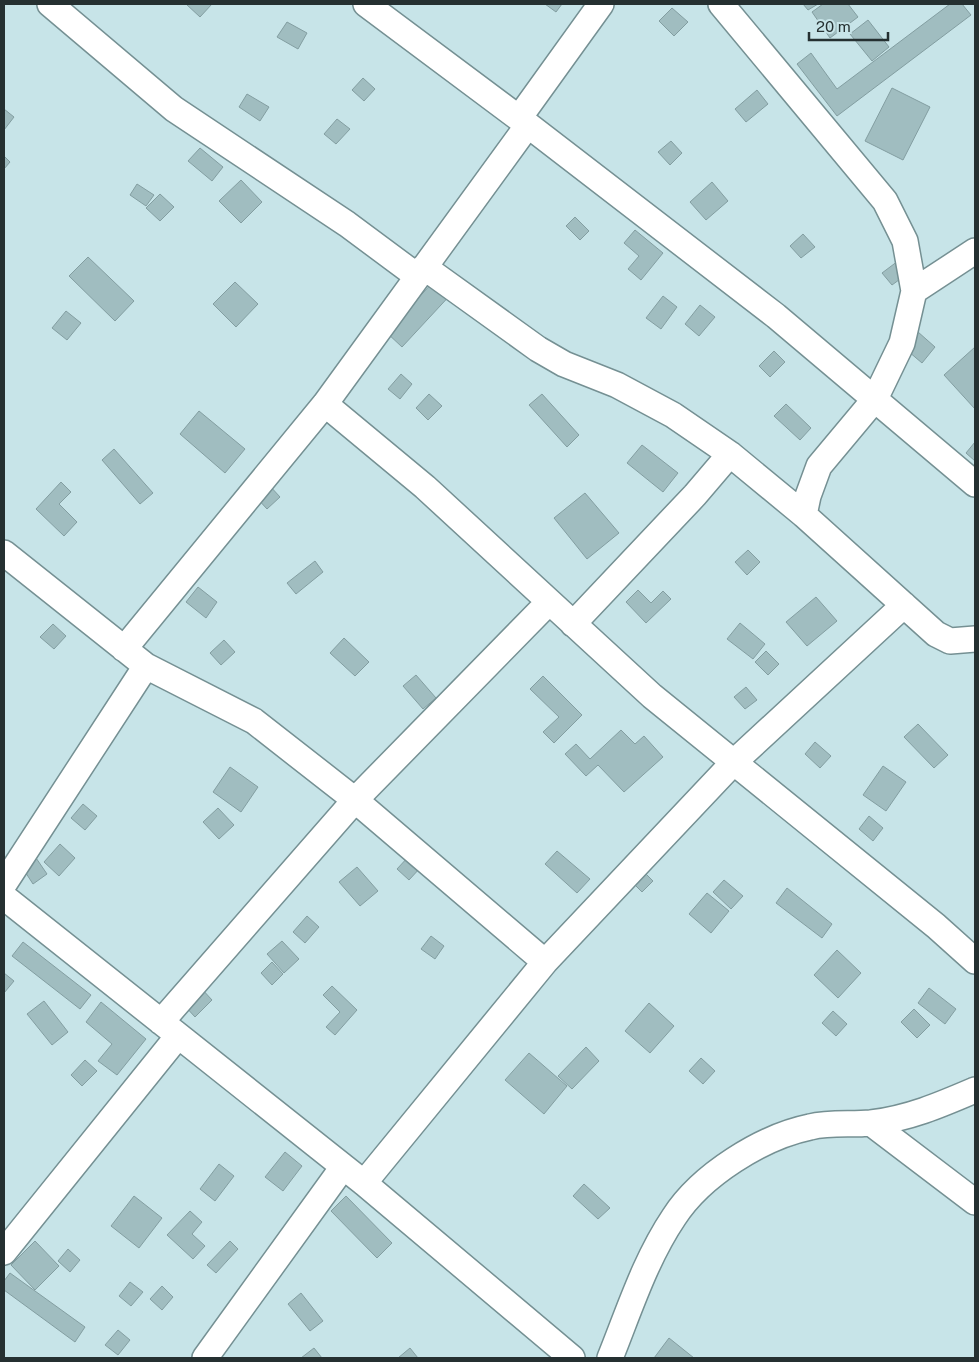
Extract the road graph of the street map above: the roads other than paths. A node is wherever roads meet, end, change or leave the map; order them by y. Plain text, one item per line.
1 (50, 4) edge
2 (366, 4) edge
3 (601, 4) edge
4 (721, 4) edge
5 (524, 121) junction
6 (975, 251) edge
7 (420, 271) junction
8 (914, 291) junction
9 (875, 399) junction
10 (326, 404) junction
11 (730, 454) junction
12 (975, 484) edge
13 (804, 514) junction
14 (4, 553) edge
15 (549, 602) junction
16 (904, 604) junction
17 (573, 624) junction
18 (975, 639) edge
19 (124, 649) junction
20 (146, 666) junction
21 (733, 763) junction
22 (355, 800) junction
23 (4, 884) edge
24 (4, 897) edge
25 (975, 961) edge
26 (545, 962) junction
27 (170, 1029) junction
28 (975, 1090) edge
29 (871, 1123) junction
30 (343, 1167) junction
31 (364, 1183) junction
32 (975, 1202) edge
33 (4, 1252) edge
34 (205, 1358) edge
35 (572, 1358) edge
36 (610, 1358) edge

1 - 7 street
2 - 5 street
3 - 5 street
4 - 8 street
5 - 7 street
5 - 9 street
6 - 8 street
7 - 10 street
7 - 11 street
8 - 9 street
9 - 12 street
9 - 13 street
10 - 15 street
10 - 19 street
11 - 13 street
11 - 17 street
13 - 16 street
14 - 19 street
15 - 17 street
15 - 22 street
16 - 18 street
16 - 21 street
17 - 21 street
19 - 20 street
20 - 22 street
20 - 23 street
21 - 25 street
21 - 26 street
22 - 26 street
22 - 27 street
24 - 27 street
26 - 31 street
27 - 30 street
27 - 33 street
28 - 29 street
29 - 32 street
29 - 36 street
30 - 31 street
30 - 34 street
31 - 35 street

